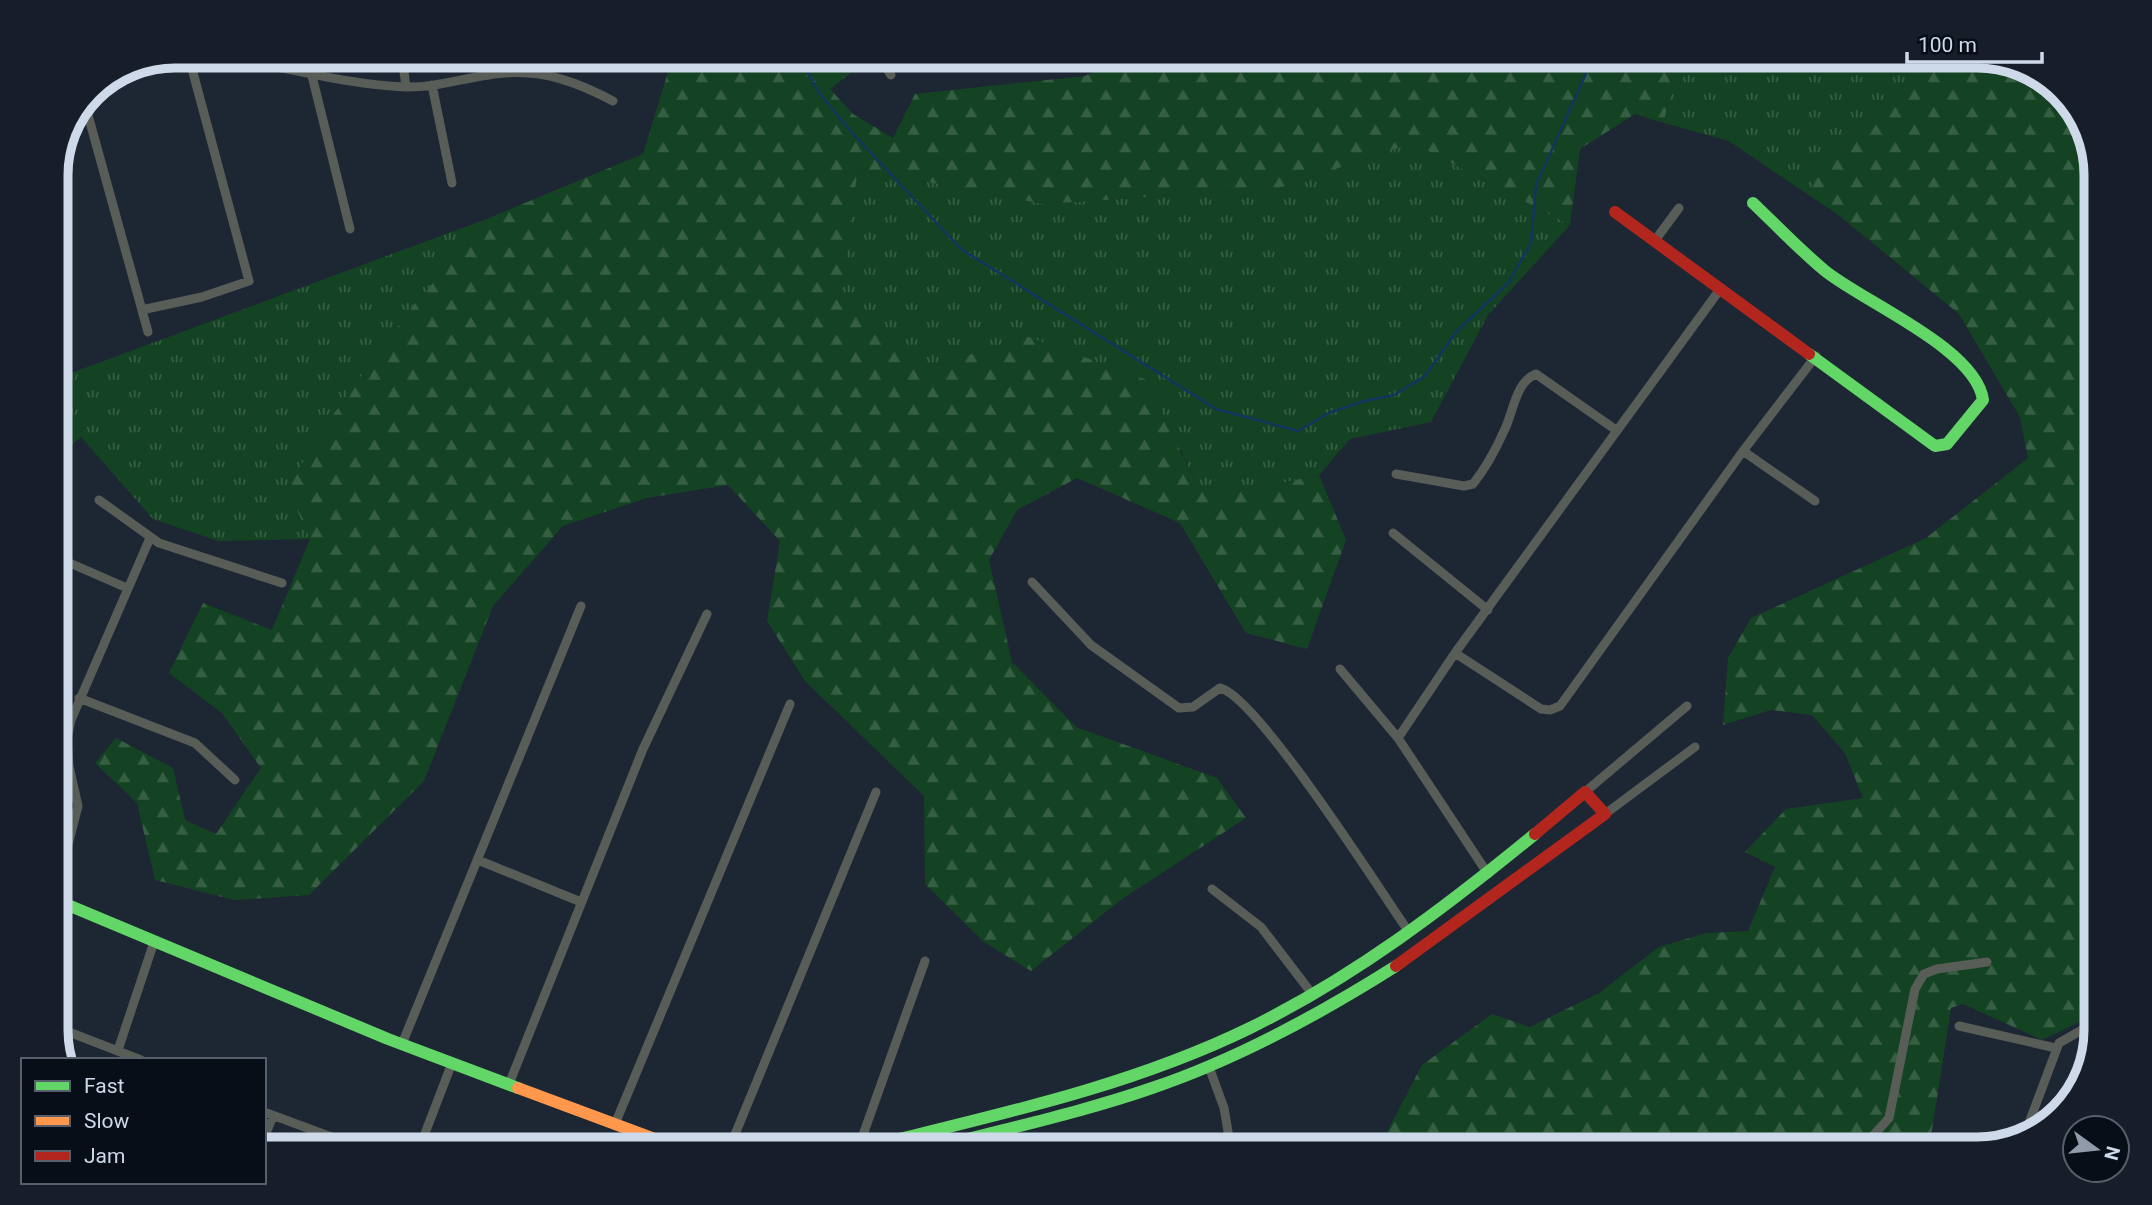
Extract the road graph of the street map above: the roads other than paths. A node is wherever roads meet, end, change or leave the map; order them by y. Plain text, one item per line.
1 (192, 68) edge
2 (292, 68) edge
3 (404, 68) edge
4 (506, 68) edge
5 (886, 68) edge
6 (891, 75) dead end
7 (312, 76) junction
8 (432, 85) junction
9 (406, 87) junction
10 (613, 101) dead end
11 (88, 114) edge
12 (452, 183) dead end
13 (1753, 203) dead end
14 (1679, 208) dead end
15 (1615, 212) dead end
16 (350, 229) dead end
17 (1656, 239) junction
18 (1721, 288) junction
19 (146, 309) dead end
20 (148, 332) dead end
21 (1816, 356) junction
22 (1616, 430) junction
23 (1743, 451) junction
24 (1396, 474) dead end
25 (99, 500) dead end
26 (1815, 501) dead end
27 (1393, 533) dead end
28 (149, 538) junction
29 (68, 562) edge
30 (1032, 582) dead end
31 (282, 583) dead end
32 (127, 588) junction
33 (581, 606) dead end
34 (1488, 610) junction
35 (708, 614) dead end
36 (1455, 653) junction
37 (1340, 669) dead end
38 (79, 698) junction
39 (790, 704) dead end
40 (1687, 706) dead end
41 (68, 736) edge
42 (1398, 738) junction
43 (1695, 747) dead end
44 (68, 752) edge
45 (235, 780) dead end
46 (876, 792) dead end
47 (1585, 792) junction
48 (1605, 814) junction
49 (68, 845) edge
50 (478, 860) junction
51 (1488, 874) junction
52 (1212, 889) dead end
53 (581, 902) junction
54 (68, 906) edge
55 (1409, 932) junction
56 (154, 942) junction
57 (925, 961) dead end
58 (1987, 961) dead end
59 (1313, 995) junction
60 (1959, 1026) dead end
61 (2084, 1031) edge
62 (68, 1032) edge
63 (402, 1044) junction
64 (2056, 1048) junction
65 (118, 1051) junction
66 (136, 1058) edge
67 (452, 1063) junction
68 (1209, 1067) junction
69 (509, 1084) junction
70 (269, 1114) edge
71 (2029, 1123) edge
72 (615, 1124) junction
73 (331, 1137) edge
74 (424, 1137) edge
75 (650, 1137) edge
76 (734, 1137) edge
77 (863, 1137) edge
78 (903, 1137) edge
79 (974, 1137) edge
80 (1229, 1137) edge
81 (1872, 1137) edge

1 - 19 street
2 - 7 street
3 - 9 street
4 - 8 street
4 - 10 street
5 - 6 street
7 - 9 street
7 - 16 street
8 - 9 street
8 - 12 street
11 - 20 street
13 - 21 street
14 - 17 street
15 - 17 street
17 - 18 street
18 - 21 street
18 - 22 street
21 - 23 street
22 - 24 street
22 - 34 street
23 - 26 street
23 - 36 street
25 - 28 street
27 - 34 street
28 - 31 street
28 - 32 street
29 - 32 street
30 - 55 street
32 - 38 street
33 - 50 street
34 - 36 street
35 - 53 street
36 - 42 street
37 - 42 street
38 - 41 street
38 - 45 street
39 - 72 street
40 - 47 street
42 - 51 street
43 - 48 street
44 - 49 street
46 - 76 street
47 - 48 street
47 - 51 street
48 - 68 street
50 - 53 street
50 - 63 street
51 - 55 street
52 - 59 street
53 - 69 street
54 - 56 street
55 - 59 street
56 - 63 street
56 - 65 street
57 - 77 street
58 - 81 street
59 - 78 street
60 - 64 street
61 - 64 street
62 - 65 street
63 - 67 street
64 - 71 street
65 - 66 street
67 - 69 street
67 - 74 street
68 - 79 street
68 - 80 street
69 - 72 street
70 - 73 street
72 - 75 street

